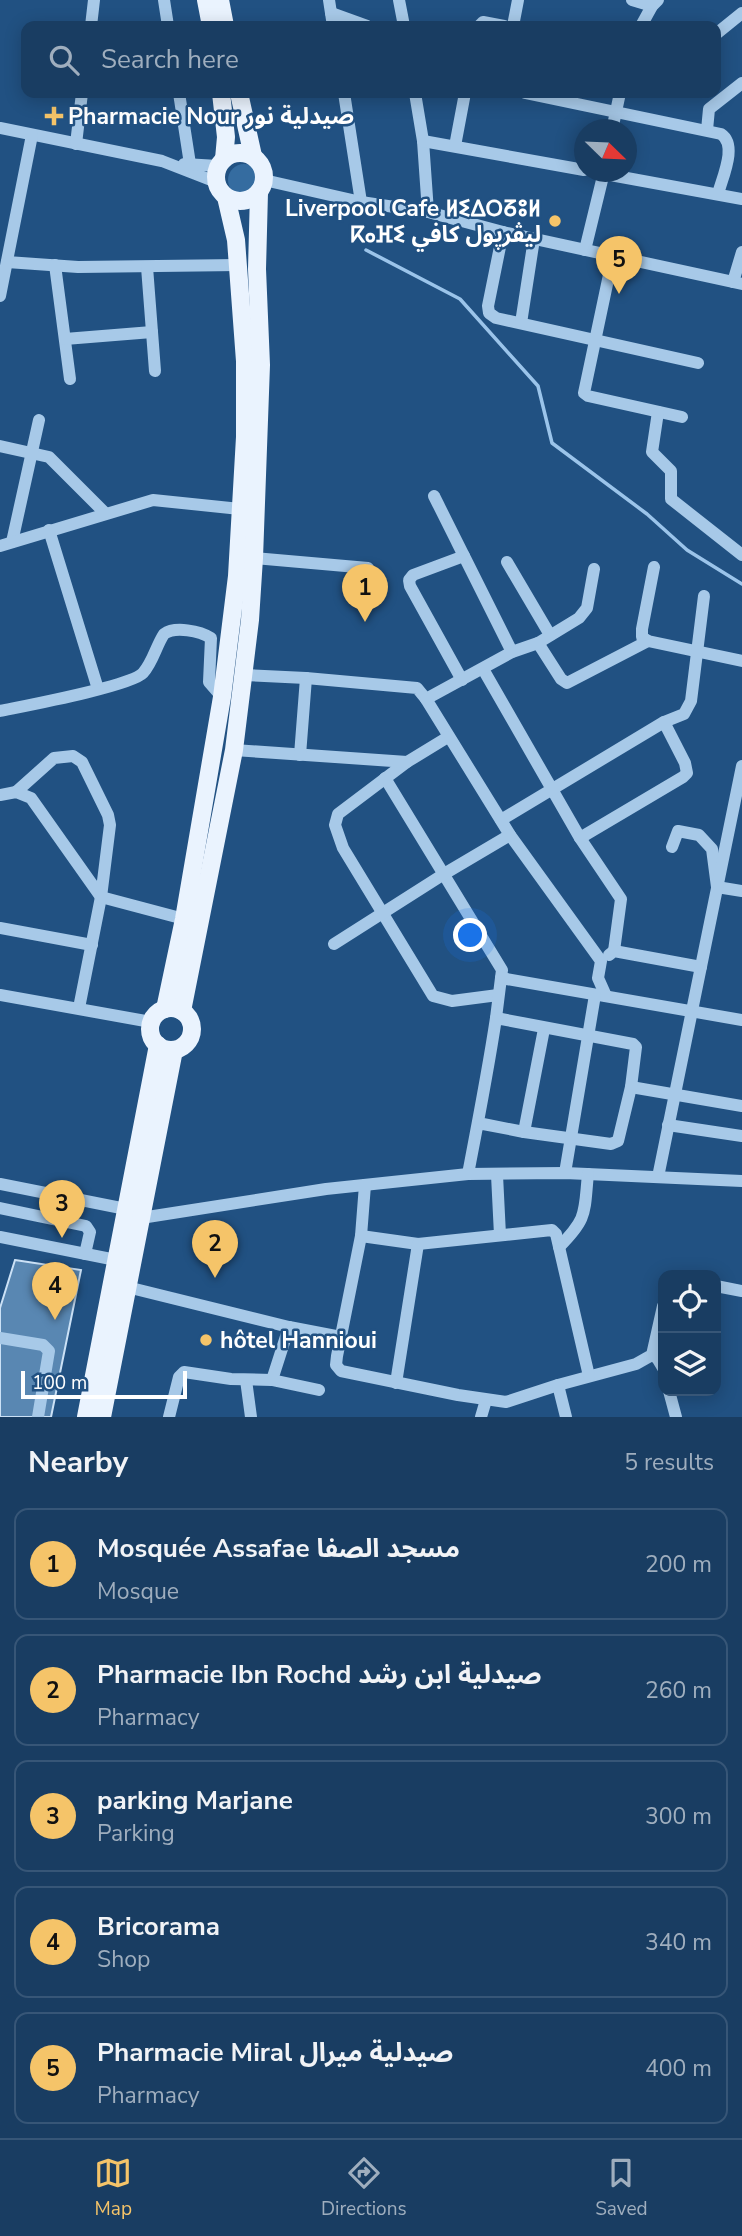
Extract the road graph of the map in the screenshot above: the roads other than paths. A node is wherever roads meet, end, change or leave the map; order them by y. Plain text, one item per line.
1 (94, 0) edge
2 (164, 0) edge
3 (206, 0) edge
4 (220, 0) edge
5 (399, 0) edge
6 (518, 0) edge
7 (632, 0) edge
8 (655, 3) edge
9 (331, 13) edge
10 (742, 13) edge
11 (92, 21) edge
12 (167, 21) edge
13 (210, 21) edge
14 (224, 21) edge
15 (353, 21) edge
16 (403, 21) edge
17 (514, 21) edge
18 (644, 21) edge
19 (721, 30) edge
20 (742, 83) edge
21 (81, 98) edge
22 (180, 98) edge
23 (222, 98) edge
24 (240, 98) edge
25 (345, 98) edge
26 (416, 98) edge
27 (464, 98) edge
28 (547, 98) edge
29 (619, 98) edge
30 (616, 114) junction
31 (615, 119) edge
32 (0, 128) edge
33 (707, 130) junction
34 (32, 135) junction
35 (423, 141) junction
36 (76, 144) junction
37 (455, 146) junction
38 (253, 156) junction
39 (171, 163) junction
40 (190, 164) junction
41 (574, 168) edge
42 (221, 176) junction
43 (637, 179) edge
44 (598, 182) edge
45 (262, 186) junction
46 (718, 194) junction
47 (742, 199) edge
48 (362, 202) junction
49 (428, 212) junction
50 (0, 226) edge
51 (14, 227) junction
52 (503, 232) junction
53 (534, 239) junction
54 (585, 250) junction
55 (742, 253) edge
56 (613, 256) junction
57 (7, 262) junction
58 (55, 265) junction
59 (238, 265) junction
60 (147, 267) junction
61 (738, 283) edge
62 (0, 296) edge
63 (521, 323) junction
64 (152, 332) junction
65 (594, 339) junction
66 (65, 340) junction
67 (698, 363) dead end
68 (155, 371) dead end
69 (70, 379) dead end
70 (658, 412) junction
71 (682, 417) dead end
72 (39, 420) dead end
73 (0, 446) edge
74 (31, 452) junction
75 (434, 496) dead end
76 (240, 509) junction
77 (105, 513) junction
78 (49, 530) junction
79 (6, 544) edge
80 (742, 555) edge
81 (464, 556) junction
82 (254, 558) junction
83 (507, 562) dead end
84 (368, 568) dead end
85 (654, 568) dead end
86 (594, 569) dead end
87 (704, 596) dead end
88 (550, 635) junction
89 (648, 641) junction
90 (537, 643) junction
91 (512, 652) junction
92 (698, 654) junction
93 (742, 661) edge
94 (483, 669) junction
95 (244, 675) junction
96 (306, 678) junction
97 (462, 680) junction
98 (98, 689) junction
99 (222, 697) junction
100 (426, 699) junction
101 (0, 711) edge
102 (664, 722) junction
103 (448, 737) junction
104 (234, 750) junction
105 (300, 755) junction
106 (407, 762) junction
107 (742, 766) edge
108 (385, 779) junction
109 (551, 789) junction
110 (16, 792) junction
111 (0, 795) edge
112 (500, 820) junction
113 (510, 835) junction
114 (579, 838) junction
115 (671, 847) dead end
116 (444, 874) junction
117 (717, 887) junction
118 (742, 891) edge
119 (102, 897) junction
120 (383, 914) junction
121 (184, 919) junction
122 (0, 928) edge
123 (334, 944) dead end
124 (92, 945) junction
125 (614, 951) junction
126 (601, 961) junction
127 (701, 967) junction
128 (501, 978) junction
129 (0, 995) edge
130 (498, 995) junction
131 (600, 995) junction
132 (79, 1008) junction
133 (173, 1010) junction
134 (692, 1011) junction
135 (496, 1018) junction
136 (742, 1020) edge
137 (151, 1022) junction
138 (544, 1029) junction
139 (588, 1036) junction
140 (166, 1047) junction
141 (631, 1087) junction
142 (675, 1094) junction
143 (742, 1106) edge
144 (478, 1123) junction
145 (668, 1125) junction
146 (524, 1132) junction
147 (742, 1136) edge
148 (571, 1139) junction
149 (565, 1173) junction
150 (468, 1174) junction
151 (588, 1174) junction
152 (497, 1175) junction
153 (658, 1177) junction
154 (742, 1181) edge
155 (0, 1184) edge
156 (365, 1185) junction
157 (0, 1208) edge
158 (134, 1213) junction
159 (362, 1236) junction
160 (500, 1236) junction
161 (0, 1237) edge
162 (418, 1244) junction
163 (559, 1247) junction
164 (85, 1254) junction
165 (116, 1260) junction
166 (127, 1287) junction
167 (721, 1287) edge
168 (742, 1291) edge
169 (289, 1327) junction
170 (658, 1328) edge
171 (341, 1337) junction
172 (0, 1338) edge
173 (652, 1355) junction
174 (658, 1360) edge
175 (589, 1376) junction
176 (246, 1380) junction
177 (272, 1380) junction
178 (396, 1383) junction
179 (558, 1385) junction
180 (319, 1390) dead end
181 (670, 1396) edge
182 (486, 1400) junction
183 (38, 1417) edge
184 (86, 1417) edge
185 (102, 1417) edge
186 (169, 1417) edge
187 (251, 1417) edge
188 (481, 1417) edge
189 (566, 1417) edge
190 (676, 1417) edge

1 - 11 street
2 - 12 street
3 - 13 main road
4 - 14 main road
5 - 16 street
6 - 17 street
7 - 8 street
8 - 18 street
9 - 15 street
10 - 19 street
20 - 33 street
21 - 36 street
22 - 40 street
23 - 42 main road
24 - 38 main road
25 - 48 street
26 - 35 street
27 - 37 street
28 - 30 street
29 - 30 street
30 - 31 street
30 - 33 street
32 - 34 street
33 - 46 street
34 - 36 street
34 - 51 street
35 - 37 street
35 - 49 street
36 - 39 street
37 - 41 street
38 - 42 main road
38 - 45 main road
39 - 40 street
39 - 42 street
40 - 42 street
42 - 45 main road
42 - 59 main road
43 - 46 street
44 - 54 street
45 - 48 street
45 - 82 main road
46 - 47 street
48 - 49 street
49 - 52 street
50 - 51 street
51 - 57 street
52 - 53 street
52 - 63 street
53 - 54 street
53 - 63 street
54 - 56 street
55 - 61 street
56 - 61 street
56 - 65 street
57 - 58 street
57 - 62 street
58 - 60 street
58 - 66 street
59 - 60 street
59 - 76 main road
60 - 64 street
63 - 65 street
64 - 66 street
64 - 68 street
65 - 67 street
65 - 70 street
66 - 69 street
70 - 71 street
70 - 80 street
72 - 74 street
73 - 74 street
74 - 77 street
74 - 79 street
75 - 81 street
76 - 77 street
76 - 99 main road
77 - 78 street
78 - 79 street
78 - 98 street
81 - 91 street
81 - 97 street
82 - 84 street
82 - 95 main road
83 - 88 street
85 - 89 street
86 - 88 street
87 - 92 street
88 - 90 street
89 - 90 street
89 - 92 street
90 - 91 street
91 - 94 street
92 - 93 street
92 - 102 street
94 - 97 street
94 - 109 street
95 - 96 street
95 - 104 main road
96 - 100 street
96 - 105 street
97 - 100 street
98 - 99 street
98 - 101 street
99 - 121 main road
100 - 103 street
102 - 109 street
102 - 114 street
103 - 106 street
103 - 112 street
104 - 105 street
104 - 133 main road
105 - 106 street
106 - 108 street
107 - 117 street
108 - 116 street
108 - 120 street
109 - 112 street
109 - 114 street
110 - 111 street
110 - 119 street
110 - 119 street
112 - 113 street
113 - 116 street
113 - 126 street
114 - 125 street
115 - 117 street
116 - 120 street
116 - 128 street
117 - 118 street
117 - 127 street
119 - 121 street
119 - 124 street
120 - 123 street
120 - 130 street
121 - 133 main road
122 - 124 street
124 - 132 street
125 - 126 street
125 - 127 street
126 - 131 street
127 - 134 street
128 - 130 street
128 - 131 street
129 - 132 street
130 - 135 street
131 - 134 street
131 - 139 street
132 - 137 street
133 - 137 main road
133 - 140 main road
134 - 136 street
134 - 142 street
135 - 138 street
135 - 144 street
137 - 140 main road
138 - 139 street
138 - 146 street
139 - 141 street
139 - 148 street
140 - 158 main road
141 - 142 street
141 - 148 street
142 - 143 street
142 - 145 street
144 - 146 street
144 - 150 street
145 - 147 street
145 - 153 street
146 - 148 street
148 - 149 street
149 - 151 street
149 - 152 street
150 - 152 street
150 - 156 street
151 - 153 street
151 - 163 street
152 - 160 street
153 - 154 street
155 - 158 street
156 - 158 street
156 - 159 street
157 - 164 street
158 - 165 main road
158 - 166 main road
159 - 162 street
159 - 171 street
160 - 162 street
160 - 163 street
161 - 164 street
162 - 178 street
163 - 175 street
164 - 165 street
165 - 184 main road
166 - 169 street
166 - 185 main road
167 - 168 street
169 - 171 street
169 - 177 street
170 - 173 street
171 - 178 street
172 - 183 street
173 - 174 street
173 - 175 street
175 - 179 street
176 - 177 street
176 - 186 street
176 - 187 street
177 - 180 street
178 - 182 street
179 - 182 street
179 - 189 street
181 - 190 street
182 - 188 street

